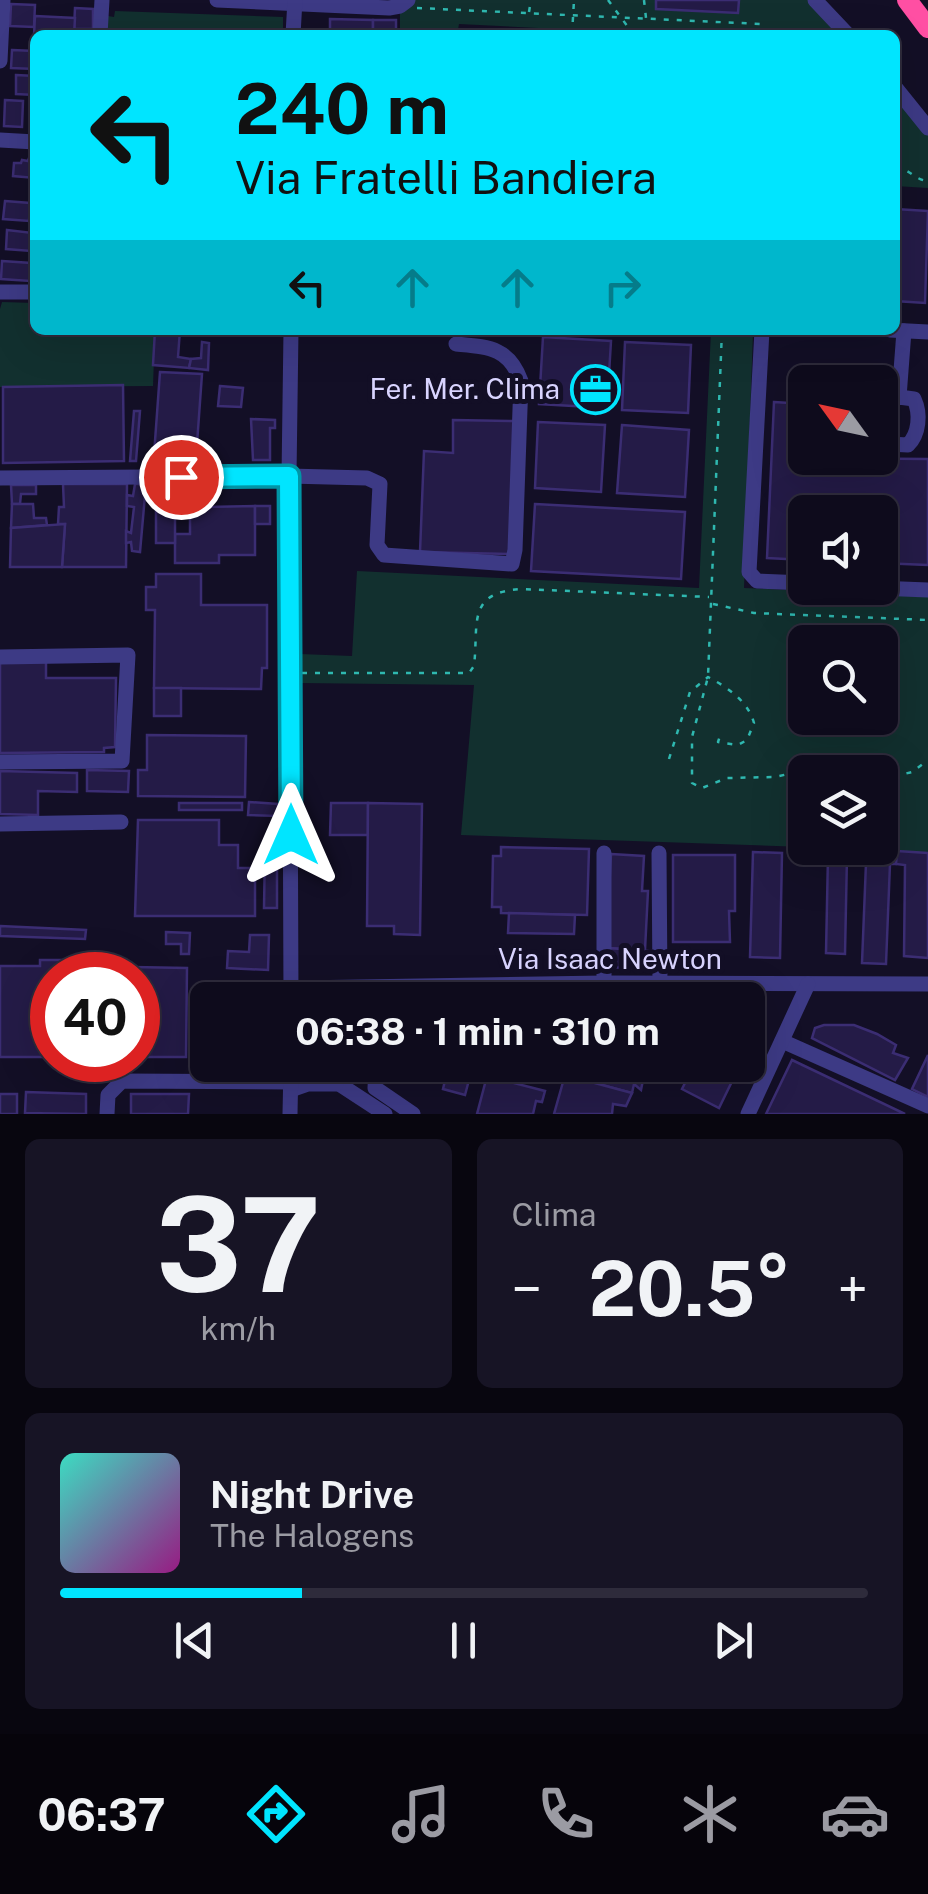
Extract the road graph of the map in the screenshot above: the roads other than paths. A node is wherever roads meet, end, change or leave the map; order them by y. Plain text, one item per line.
1 (3, 0) edge
2 (102, 0) edge
3 (217, 0) edge
4 (408, 0) edge
5 (815, 0) edge
6 (907, 0) edge
7 (916, 0) edge
8 (295, 1) edge
9 (928, 13) edge
10 (928, 28) edge
11 (100, 30) edge
12 (292, 30) edge
13 (843, 30) edge
14 (0, 61) edge
15 (900, 93) edge
16 (928, 128) edge
17 (0, 140) edge
18 (30, 142) edge
19 (0, 292) edge
20 (30, 292) edge
21 (900, 330) edge
22 (928, 332) edge
23 (291, 335) edge
24 (762, 335) edge
25 (898, 335) edge
26 (456, 344) dead end
27 (914, 397) edge
28 (289, 476) junction
29 (0, 478) edge
30 (788, 582) edge
31 (898, 589) edge
32 (928, 590) edge
33 (0, 657) edge
34 (0, 762) edge
35 (121, 822) dead end
36 (0, 824) edge
37 (604, 853) dead end
38 (659, 853) dead end
39 (292, 982) edge
40 (604, 982) edge
41 (660, 982) edge
42 (765, 984) edge
43 (808, 984) junction
44 (928, 984) edge
45 (782, 1042) junction
46 (190, 1080) edge
47 (291, 1082) edge
48 (301, 1082) edge
49 (335, 1082) edge
50 (372, 1082) edge
51 (338, 1084) junction
52 (370, 1094) junction
53 (928, 1106) edge
54 (107, 1114) edge
55 (290, 1114) edge
56 (385, 1114) edge
57 (413, 1114) edge
58 (748, 1114) edge

1 - 14 street
2 - 11 street
3 - 8 street
4 - 8 street
5 - 13 street
6 - 10 highway
7 - 9 highway
8 - 12 street
15 - 16 street
17 - 18 street
19 - 20 street
21 - 22 street
23 - 28 street
24 - 30 street
25 - 27 street
26 - 28 street
28 - 29 street
28 - 39 street
31 - 32 street
33 - 34 street
35 - 36 street
37 - 40 street
38 - 41 street
42 - 43 street, Via Isaac Newton
43 - 44 street, Via Isaac Newton
43 - 45 street
45 - 53 street
45 - 58 street
46 - 54 street
47 - 55 street
48 - 51 street
49 - 51 street
50 - 52 street
51 - 52 street
52 - 56 street
52 - 57 street

